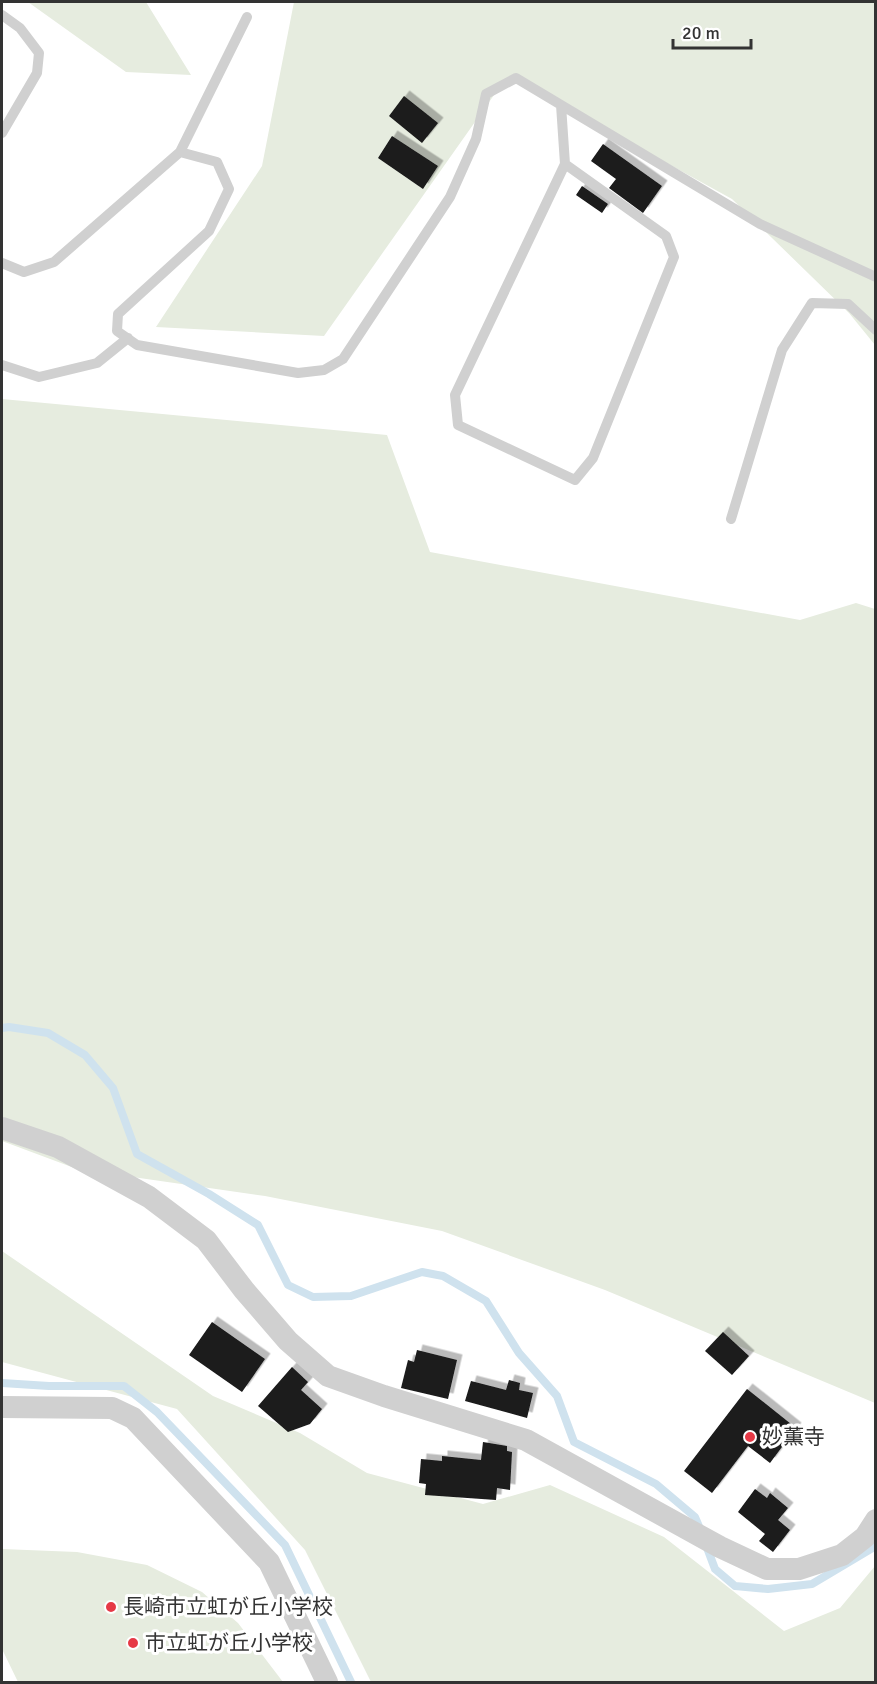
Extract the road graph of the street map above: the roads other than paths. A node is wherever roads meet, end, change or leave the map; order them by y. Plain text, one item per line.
1 (2, 15) edge
2 (247, 17) dead end
3 (561, 105) junction
4 (2, 133) edge
5 (180, 152) junction
6 (565, 164) junction
7 (2, 263) edge
8 (876, 277) edge
9 (876, 330) edge
10 (128, 338) junction
11 (2, 365) edge
12 (731, 519) dead end
13 (2, 1128) edge
14 (2, 1407) edge
15 (876, 1520) edge
16 (327, 1683) edge

1 - 4 lane
2 - 5 lane
3 - 6 lane
3 - 8 lane
3 - 10 lane
5 - 7 lane
5 - 10 lane
6 - 6 lane
9 - 12 lane
10 - 11 lane
13 - 15 street
14 - 16 street

